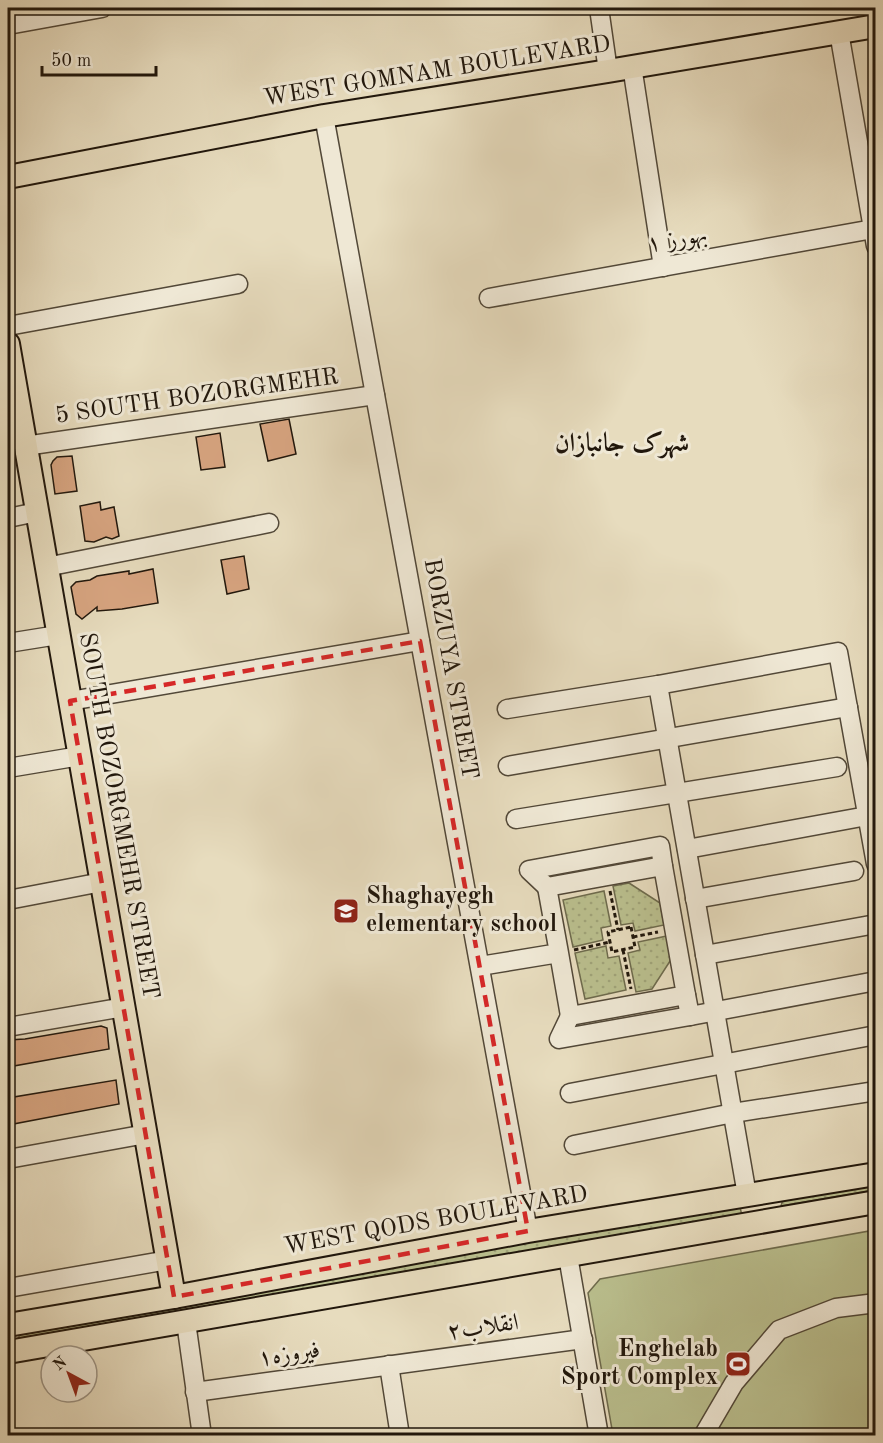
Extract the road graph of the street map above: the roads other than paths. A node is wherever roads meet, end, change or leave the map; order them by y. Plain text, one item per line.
1 (102, 8) edge
2 (599, 8) edge
3 (8, 25) edge
4 (876, 26) edge
5 (838, 32) junction
6 (632, 66) junction
7 (608, 71) junction
8 (324, 116) junction
9 (8, 177) edge
10 (874, 238) edge
11 (663, 267) junction
12 (238, 284) dead end
13 (489, 298) dead end
14 (8, 326) edge
15 (8, 344) edge
16 (11, 386) edge
17 (375, 395) junction
18 (25, 446) junction
19 (37, 512) junction
20 (8, 518) edge
21 (269, 523) dead end
22 (46, 567) junction
23 (58, 635) junction
24 (420, 641) junction
25 (8, 643) edge
26 (658, 685) junction
27 (70, 701) junction
28 (848, 707) junction
29 (507, 709) dead end
30 (668, 738) junction
31 (80, 756) junction
32 (508, 766) dead end
33 (837, 767) dead end
34 (8, 768) edge
35 (677, 793) junction
36 (867, 816) junction
37 (516, 819) dead end
38 (687, 849) junction
39 (876, 864) edge
40 (663, 866) junction
41 (854, 870) dead end
42 (102, 882) junction
43 (547, 887) junction
44 (695, 899) junction
45 (8, 900) edge
46 (876, 924) edge
47 (559, 953) junction
48 (705, 955) junction
49 (480, 966) junction
50 (876, 981) edge
51 (686, 995) junction
52 (124, 1007) junction
53 (715, 1011) junction
54 (570, 1016) junction
55 (690, 1016) junction
56 (8, 1027) edge
57 (876, 1035) edge
58 (724, 1063) junction
59 (876, 1091) edge
60 (570, 1093) dead end
61 (733, 1113) junction
62 (146, 1134) junction
63 (574, 1145) dead end
64 (8, 1159) edge
65 (876, 1174) edge
66 (754, 1194) junction
67 (876, 1202) edge
68 (767, 1221) junction
69 (528, 1231) junction
70 (568, 1256) junction
71 (168, 1260) junction
72 (8, 1288) edge
73 (174, 1297) junction
74 (876, 1303) edge
75 (186, 1322) junction
76 (8, 1325) edge
77 (583, 1339) junction
78 (8, 1352) edge
79 (389, 1365) junction
80 (195, 1392) junction
81 (202, 1436) edge
82 (400, 1436) edge
83 (599, 1436) edge
84 (703, 1436) edge

1 - 3 street
2 - 7 street
4 - 5 main road, WEST GOMNAM BOULEVARD
5 - 6 main road, WEST GOMNAM BOULEVARD
5 - 10 street
6 - 7 main road, WEST GOMNAM BOULEVARD
6 - 11 street
7 - 8 main road, WEST GOMNAM BOULEVARD
8 - 9 main road, WEST GOMNAM BOULEVARD
8 - 17 street, BORZUYA STREET
10 - 11 street, بهورز ۱
11 - 13 street, بهورز ۱
12 - 14 street
15 - 16 main road, SOUTH BOZORGMEHR STREET
16 - 18 main road, SOUTH BOZORGMEHR STREET
17 - 18 street, 5 SOUTH BOZORGMEHR
17 - 24 street, BORZUYA STREET
18 - 19 main road, SOUTH BOZORGMEHR STREET
19 - 20 street
19 - 22 main road, SOUTH BOZORGMEHR STREET
21 - 22 street
22 - 23 main road, SOUTH BOZORGMEHR STREET
23 - 25 street
23 - 27 main road, SOUTH BOZORGMEHR STREET
24 - 27 street
24 - 49 street, BORZUYA STREET
26 - 28 street
26 - 29 street
26 - 30 street
27 - 31 main road, SOUTH BOZORGMEHR STREET
28 - 30 street
28 - 36 street
30 - 32 street
30 - 35 street
31 - 34 street
31 - 42 main road, SOUTH BOZORGMEHR STREET
33 - 35 street
35 - 37 street
35 - 38 street
36 - 38 street
36 - 39 street
38 - 44 street
40 - 43 street
40 - 43 street
40 - 51 street
41 - 44 street
42 - 45 street
42 - 52 main road, SOUTH BOZORGMEHR STREET
43 - 47 street
44 - 48 street
46 - 48 street
47 - 49 street
47 - 54 street
48 - 53 street
49 - 69 street, BORZUYA STREET
50 - 53 street
51 - 54 street
51 - 55 street
52 - 56 street
52 - 62 main road, SOUTH BOZORGMEHR STREET
53 - 55 street
53 - 58 street
54 - 55 street
57 - 58 street
58 - 60 street
58 - 61 street
59 - 61 street
61 - 63 street
61 - 66 street
62 - 64 street
62 - 71 main road, SOUTH BOZORGMEHR STREET
65 - 66 main road, WEST QODS BOULEVARD
66 - 68 main road
66 - 69 main road, WEST QODS BOULEVARD
67 - 68 main road
68 - 70 main road
69 - 73 main road, WEST QODS BOULEVARD
70 - 75 main road
70 - 77 street
71 - 72 street
71 - 73 main road, SOUTH BOZORGMEHR STREET
73 - 76 main road, WEST QODS BOULEVARD
74 - 84 street
75 - 78 main road
75 - 80 street
77 - 79 street, انقلاب۲
77 - 83 street
79 - 80 street, فیروزه۱
79 - 82 street
80 - 81 street

